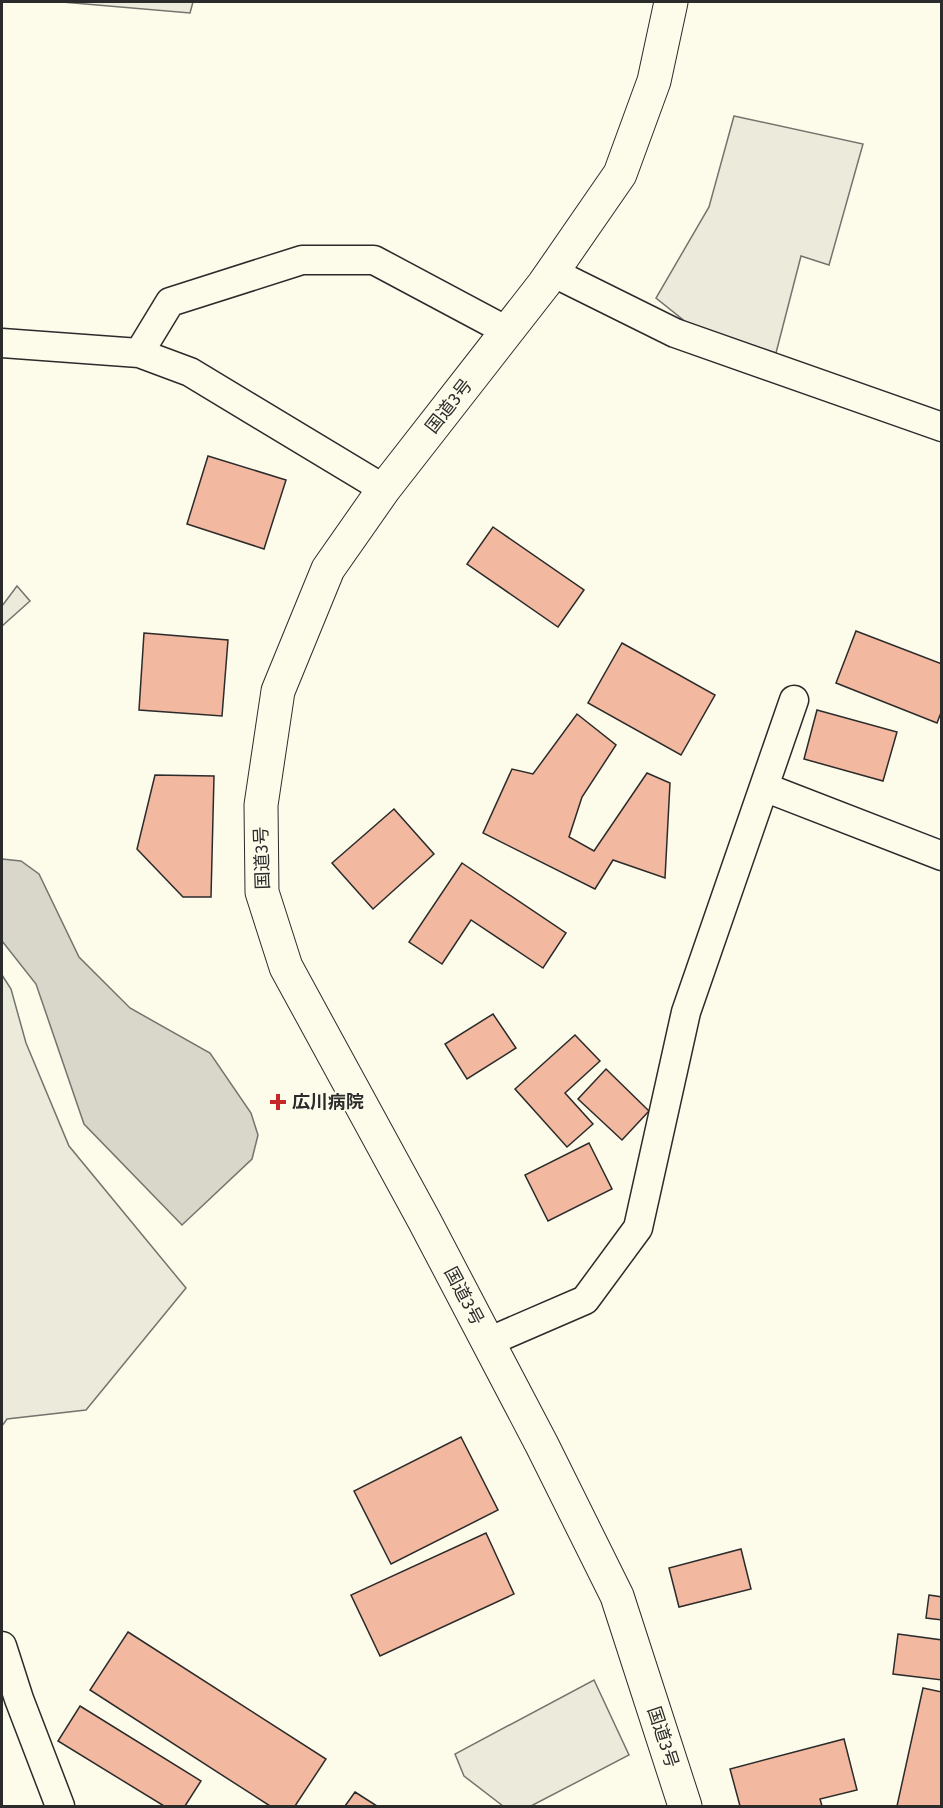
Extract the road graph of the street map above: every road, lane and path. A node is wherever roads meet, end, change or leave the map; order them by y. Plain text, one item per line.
1 (671, 2) edge
2 (552, 272) junction
3 (507, 331) junction
4 (2, 342) edge
5 (139, 353) junction
6 (942, 428) edge
7 (384, 489) junction
8 (794, 700) dead end
9 (764, 788) junction
10 (942, 856) edge
11 (488, 1342) junction
12 (2, 1646) edge
13 (60, 1806) edge
14 (685, 1806) edge

1 - 2 highway, 国道3号
2 - 3 highway, 国道3号
2 - 6 street
3 - 5 street
3 - 7 highway, 国道3号
4 - 5 street
5 - 7 street
7 - 11 highway, 国道3号
8 - 9 street
9 - 10 street
9 - 11 street
11 - 14 highway, 国道3号
12 - 13 street

